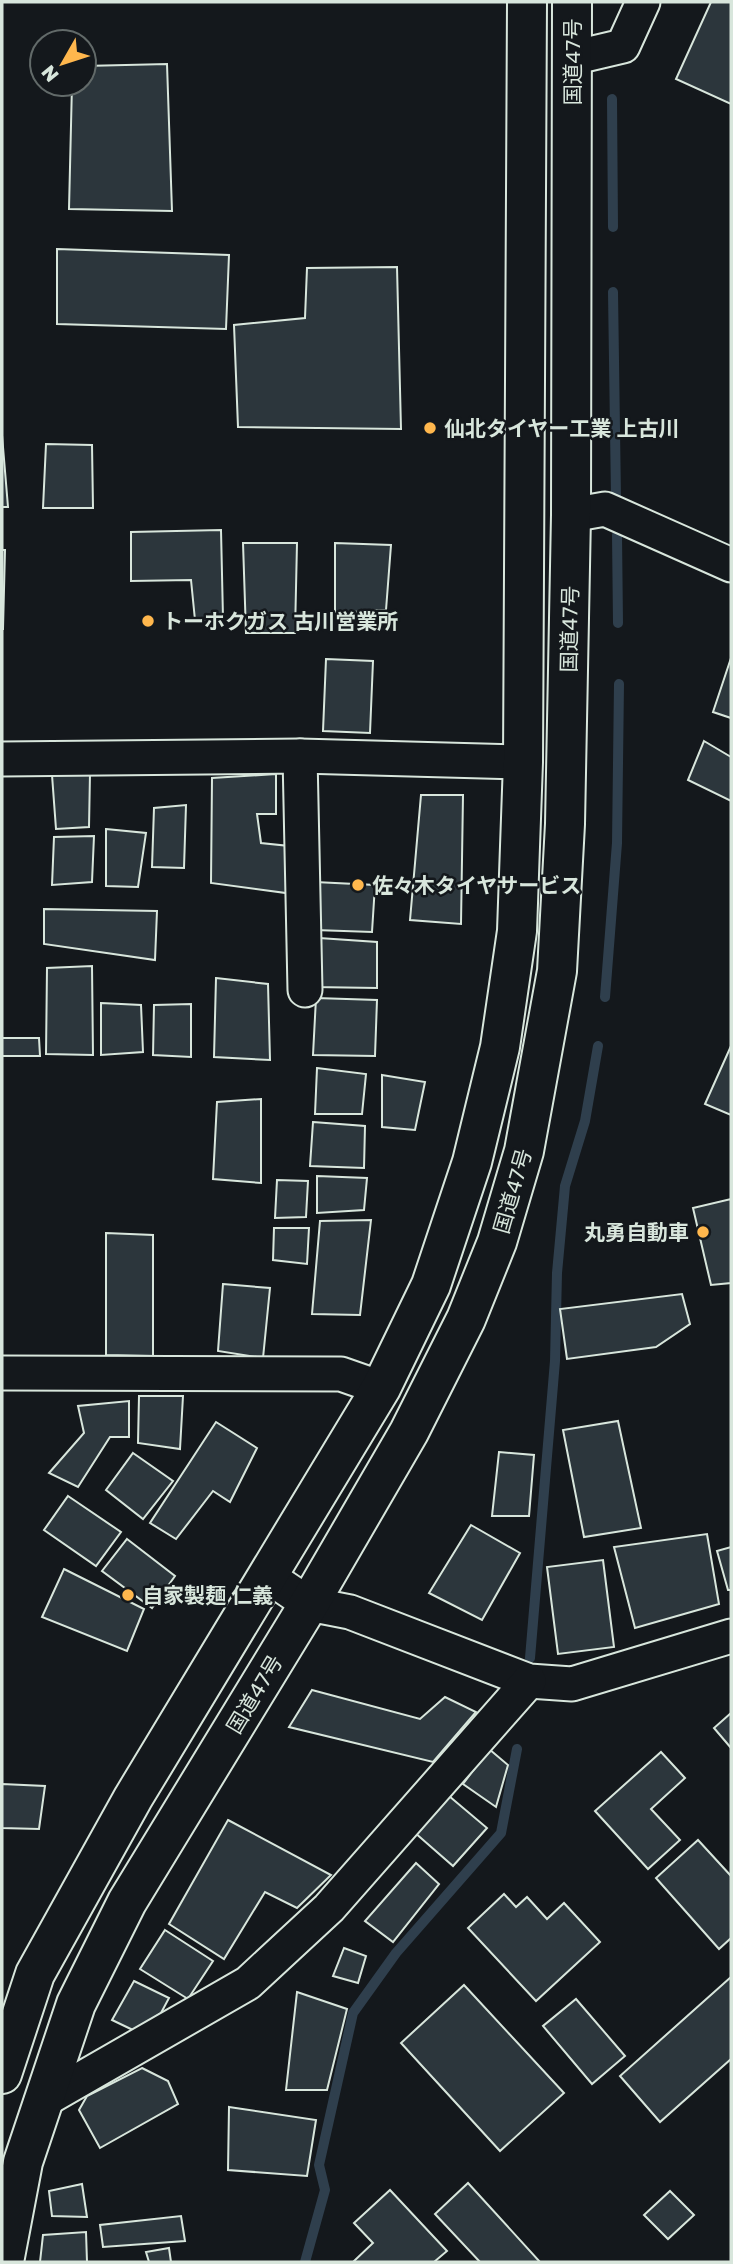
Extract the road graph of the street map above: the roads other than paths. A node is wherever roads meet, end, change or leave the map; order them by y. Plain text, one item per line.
1 (527, 2) edge
2 (572, 2) edge
3 (643, 2) edge
4 (572, 58) junction
5 (571, 515) junction
6 (731, 565) edge
7 (300, 756) junction
8 (2, 759) edge
9 (523, 762) junction
10 (305, 990) dead end
11 (2, 1373) edge
12 (381, 1388) junction
13 (266, 1575) junction
14 (309, 1604) junction
15 (731, 1636) edge
16 (529, 1681) junction
17 (2, 2074) edge
18 (41, 2102) junction
19 (4, 2262) edge

1 - 9 highway
2 - 4 highway, 国道47号
3 - 4 street
4 - 5 highway, 国道47号
5 - 6 street
5 - 14 highway, 国道47号
7 - 8 street
7 - 9 street
7 - 10 street
9 - 12 highway
11 - 12 street
12 - 13 highway
13 - 14 street
13 - 17 highway
14 - 16 street
14 - 18 highway, 国道47号
15 - 16 street
16 - 18 street
18 - 19 highway, 国道47号

